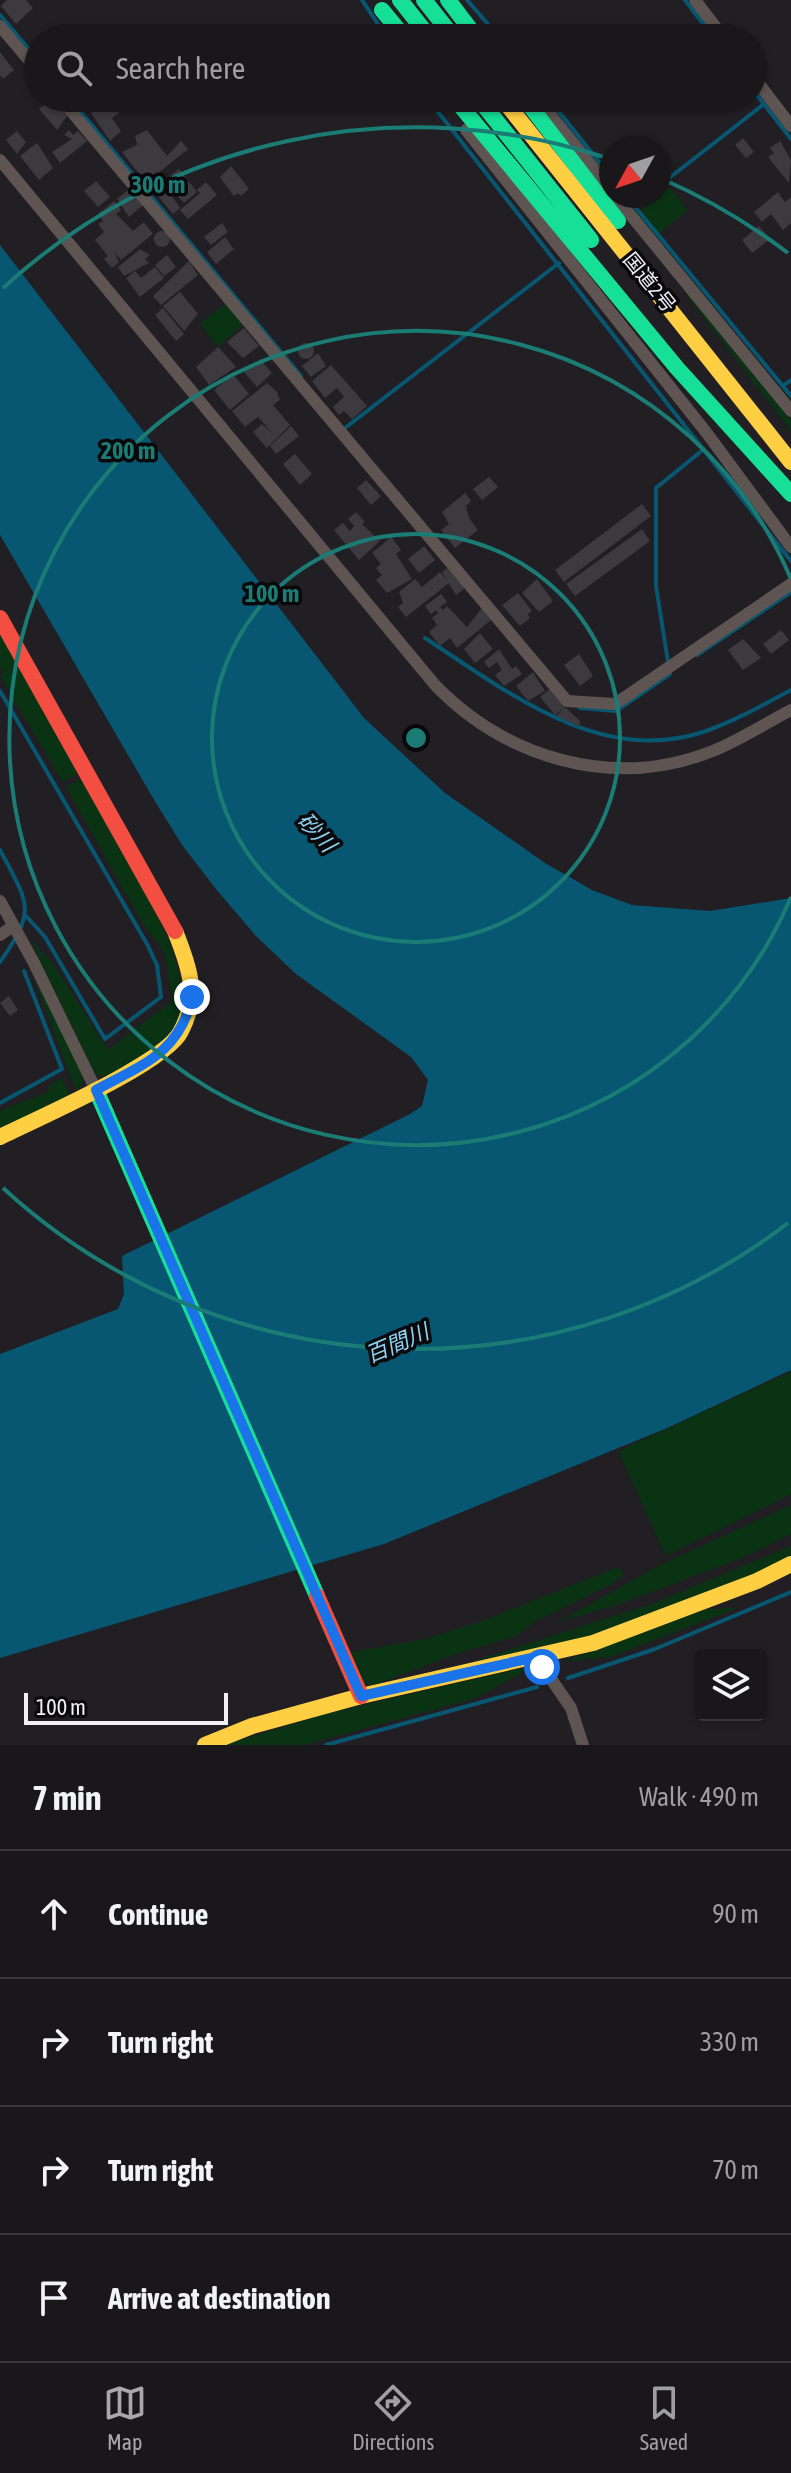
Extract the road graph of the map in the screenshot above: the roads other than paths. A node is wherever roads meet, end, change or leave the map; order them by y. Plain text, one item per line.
1 (400, 0) edge
2 (424, 0) edge
3 (449, 0) edge
4 (695, 0) edge
5 (377, 5) edge
6 (391, 24) edge
7 (419, 24) edge
8 (443, 24) edge
9 (467, 24) edge
10 (474, 24) edge
11 (713, 24) edge
12 (0, 26) edge
13 (24, 54) edge
14 (767, 94) edge
15 (72, 112) edge
16 (453, 112) edge
17 (466, 112) edge
18 (489, 112) edge
19 (513, 112) edge
20 (535, 112) edge
21 (548, 112) edge
22 (791, 126) edge
23 (0, 160) edge
24 (599, 175) edge
25 (625, 208) edge
26 (727, 381) junction
27 (791, 411) edge
28 (791, 462) edge
29 (791, 493) edge
30 (791, 547) edge
31 (791, 584) edge
32 (0, 618) edge
33 (791, 710) edge
34 (0, 901) edge
35 (17, 931) junction
36 (0, 935) edge
37 (96, 1090) junction
38 (0, 1137) edge
39 (791, 1564) edge
40 (536, 1657) junction
41 (361, 1696) junction
42 (205, 1745) edge
43 (583, 1745) edge

1 - 7 main road
2 - 8 main road
3 - 9 main road
3 - 10 street
4 - 11 street
5 - 6 main road
12 - 13 street
14 - 22 street
15 - 31 street
16 - 30 street
17 - 29 main road
18 - 29 main road, 国道2号
19 - 26 main road, 国道2号
20 - 26 main road
21 - 24 street
23 - 33 street
25 - 27 street
26 - 28 main road, 国道2号
32 - 37 main road
34 - 35 street
35 - 36 street
35 - 37 street
37 - 38 main road
37 - 41 main road
39 - 40 main road
40 - 41 main road
40 - 43 street
41 - 42 main road

